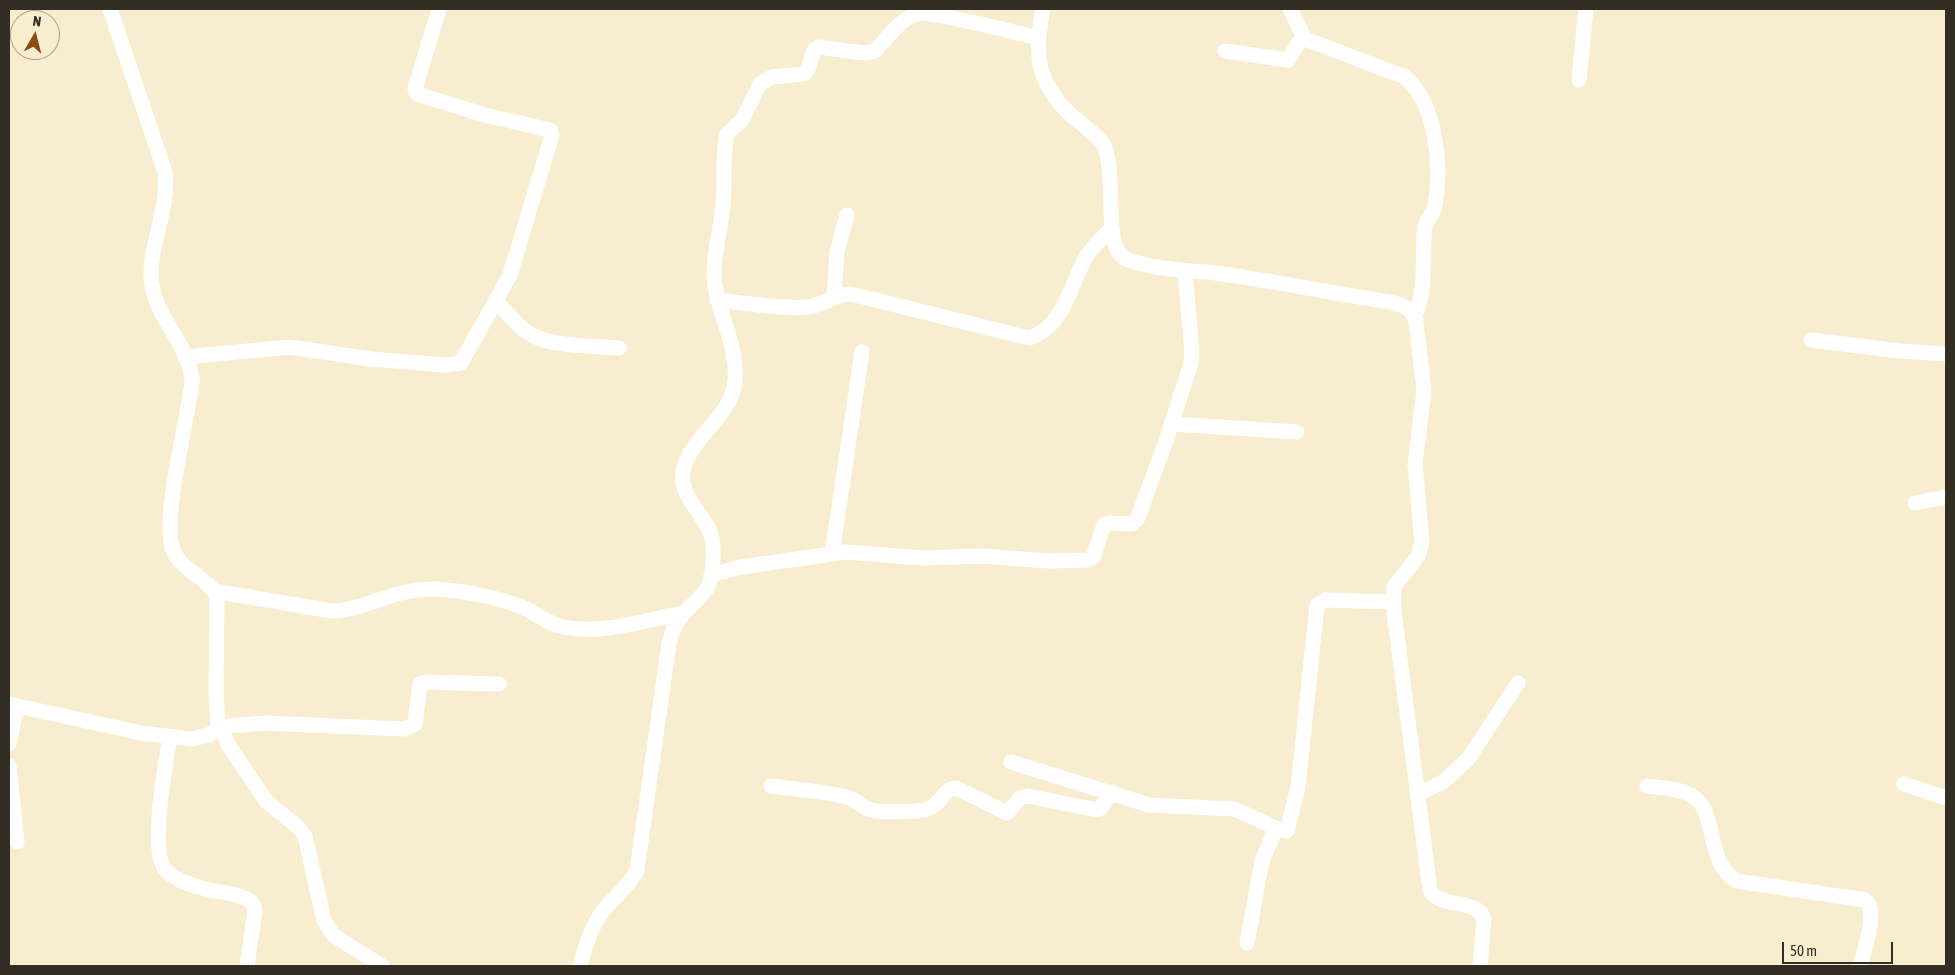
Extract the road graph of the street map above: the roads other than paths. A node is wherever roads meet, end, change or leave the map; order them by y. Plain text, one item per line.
1 (110, 9) edge
2 (439, 9) edge
3 (1043, 9) edge
4 (1290, 9) edge
5 (1586, 9) edge
6 (1303, 36) junction
7 (1038, 38) junction
8 (1226, 50) dead end
9 (1580, 80) dead end
10 (847, 215) dead end
11 (1112, 228) junction
12 (1186, 271) junction
13 (834, 296) junction
14 (717, 300) junction
15 (496, 301) junction
16 (1414, 317) junction
17 (1811, 340) dead end
18 (619, 348) dead end
19 (862, 352) dead end
20 (1946, 354) edge
21 (185, 357) junction
22 (1172, 424) junction
23 (1297, 432) dead end
24 (1946, 497) edge
25 (1914, 503) dead end
26 (832, 554) junction
27 (711, 575) junction
28 (214, 591) junction
29 (1394, 602) junction
30 (684, 613) junction
31 (1518, 683) dead end
32 (499, 684) dead end
33 (13, 705) edge
34 (220, 727) junction
35 (170, 737) junction
36 (9, 744) edge
37 (1011, 762) dead end
38 (9, 766) edge
39 (1904, 784) dead end
40 (770, 786) dead end
41 (1647, 786) dead end
42 (1112, 792) junction
43 (1418, 794) junction
44 (1946, 798) edge
45 (1276, 828) junction
46 (17, 842) dead end
47 (1247, 943) dead end
48 (248, 966) edge
49 (382, 966) edge
50 (580, 966) edge
51 (1480, 966) edge
52 (1860, 966) edge

1 - 21 street
2 - 15 street
3 - 7 street
4 - 6 street
5 - 9 street
6 - 8 street
6 - 16 street
7 - 11 street
7 - 14 street
10 - 13 street
11 - 12 street
11 - 13 street
12 - 16 street
12 - 22 street
13 - 14 street
14 - 27 street
15 - 18 street
15 - 21 street
16 - 29 street
17 - 20 street
19 - 26 street
21 - 28 street
22 - 23 street
22 - 26 street
24 - 25 street
26 - 27 street
27 - 30 street
28 - 30 street
28 - 34 street
29 - 43 street
29 - 45 street
30 - 50 street
31 - 43 street
32 - 34 street
33 - 35 street
33 - 36 street
34 - 35 street
34 - 49 street
35 - 48 street
37 - 42 street
38 - 46 street
39 - 44 street
40 - 42 street
41 - 52 street
42 - 45 street
43 - 51 street
45 - 47 street

